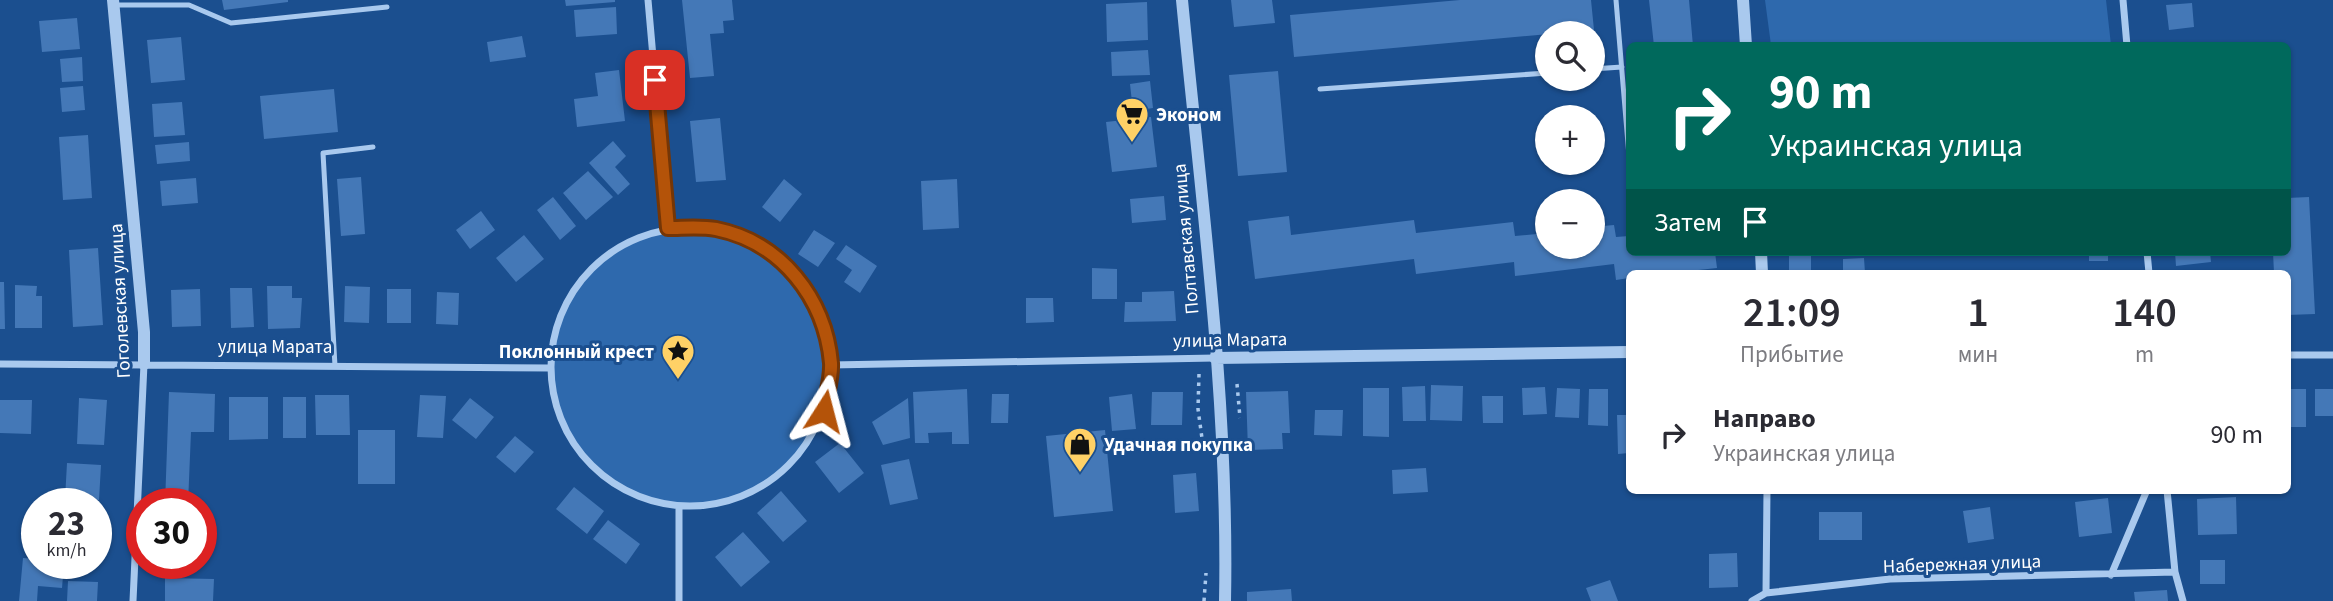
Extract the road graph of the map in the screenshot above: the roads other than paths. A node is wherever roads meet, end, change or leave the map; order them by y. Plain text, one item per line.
1 (648, 0) edge
2 (1182, 0) edge
3 (1616, 0) edge
4 (1742, 0) edge
5 (2123, 0) edge
6 (113, 3) edge
7 (387, 7) dead end
8 (1746, 42) edge
9 (2127, 42) edge
10 (1622, 67) junction
11 (1605, 68) edge
12 (1535, 74) edge
13 (1320, 89) dead end
14 (1626, 118) edge
15 (373, 147) dead end
16 (668, 228) junction
17 (1626, 352) edge
18 (2291, 355) edge
19 (2333, 355) edge
20 (1215, 358) junction
21 (0, 365) edge
22 (144, 365) junction
23 (831, 365) junction
24 (335, 366) junction
25 (550, 368) junction
26 (1767, 494) edge
27 (2145, 494) edge
28 (2167, 494) edge
29 (679, 508) junction
30 (2175, 572) junction
31 (2111, 575) junction
32 (1766, 593) junction
33 (133, 601) edge
34 (679, 601) edge
35 (1225, 601) edge
36 (1752, 601) edge
37 (2183, 601) edge

1 - 16 street
2 - 20 street, Полтавская улица
3 - 10 lane
4 - 8 street
5 - 9 street
6 - 7 lane
6 - 22 street, Гоголевская улица
10 - 11 lane
10 - 14 lane
12 - 13 lane
15 - 24 lane
16 - 23 street
16 - 25 street
17 - 20 street, улица Марата
18 - 19 street
20 - 23 street, улица Марата
20 - 35 street, Полтавская улица
21 - 22 street, улица Марата
22 - 24 street, улица Марата
22 - 33 street, Гоголевская улица
23 - 29 street
24 - 25 street, улица Марата
25 - 29 street
26 - 32 street
27 - 31 street
28 - 30 street
29 - 34 street
30 - 31 street, Набережная улица
30 - 37 street
31 - 32 street, Набережная улица
32 - 36 street, Набережная улица

